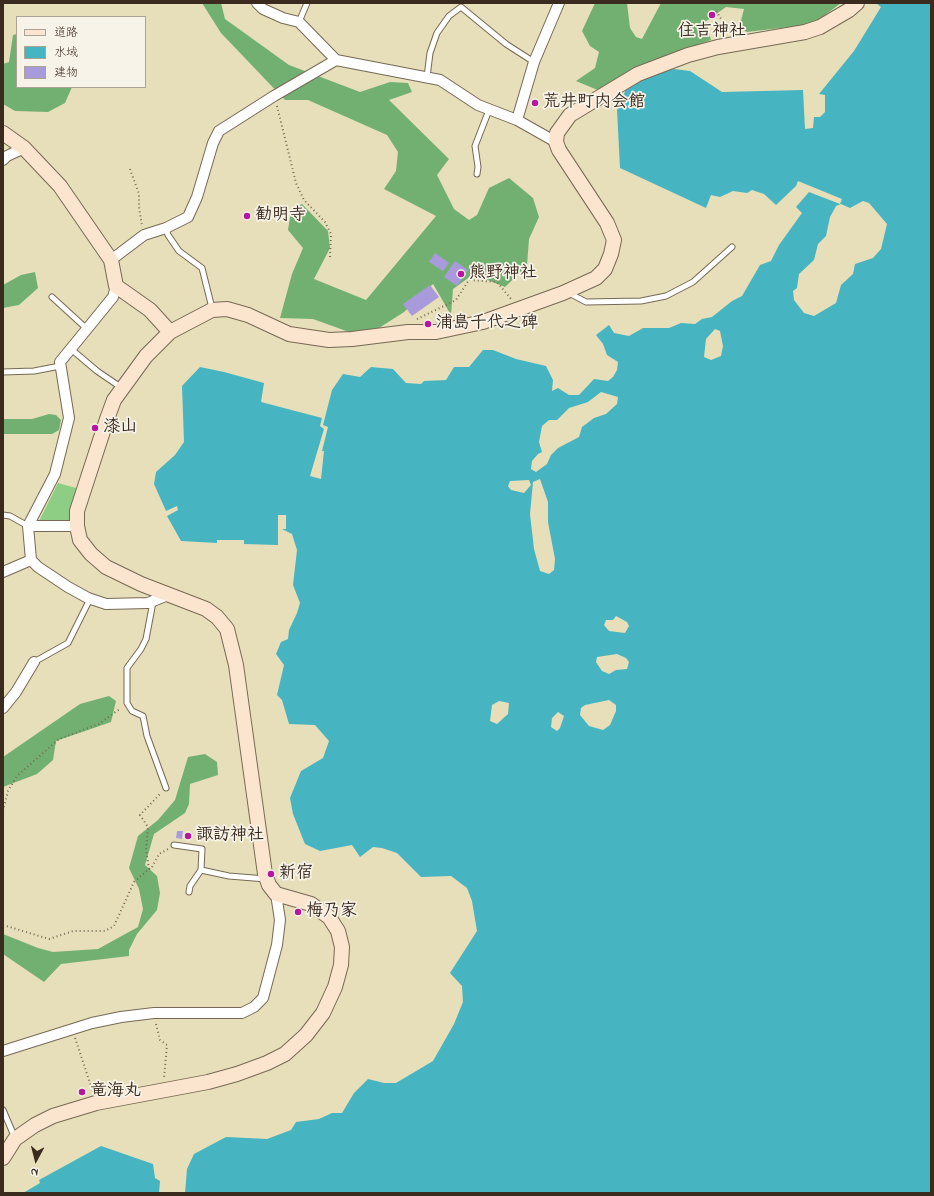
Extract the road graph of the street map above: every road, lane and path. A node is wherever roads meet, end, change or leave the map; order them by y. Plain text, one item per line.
1 (257, 3) edge
2 (307, 3) edge
3 (559, 3) edge
4 (857, 3) edge
5 (462, 5) edge
6 (716, 11) dead end
7 (299, 22) junction
8 (718, 47) junction
9 (336, 60) junction
10 (534, 62) junction
11 (427, 77) junction
12 (274, 96) junction
13 (489, 110) junction
14 (517, 120) junction
15 (3, 133) edge
16 (556, 142) junction
17 (24, 148) junction
18 (3, 160) edge
19 (130, 169) dead end
20 (477, 174) dead end
21 (166, 228) junction
22 (144, 235) junction
23 (732, 247) dead end
24 (330, 257) dead end
25 (111, 260) junction
26 (490, 267) dead end
27 (497, 282) junction
28 (116, 286) junction
29 (567, 291) junction
30 (52, 296) dead end
31 (518, 308) junction
32 (212, 310) junction
33 (87, 329) junction
34 (170, 332) junction
35 (408, 332) junction
36 (71, 349) junction
37 (60, 366) junction
38 (3, 372) edge
39 (123, 388) junction
40 (3, 514) edge
41 (28, 526) junction
42 (76, 526) junction
43 (31, 560) junction
44 (3, 572) edge
45 (168, 595) junction
46 (90, 598) junction
47 (154, 601) junction
48 (34, 662) joint
49 (127, 703) junction
50 (3, 708) edge
51 (166, 788) joint
52 (3, 811) edge
53 (174, 845) joint
54 (149, 869) junction
55 (201, 870) junction
56 (267, 880) junction
57 (189, 892) dead end
58 (276, 894) junction
59 (3, 925) edge
60 (154, 1012) junction
61 (72, 1029) junction
62 (3, 1051) edge
63 (163, 1090) junction
64 (96, 1103) junction
65 (3, 1110) edge
66 (15, 1139) junction
67 (3, 1158) edge

1 - 7 street
2 - 7 lane
3 - 10 street
4 - 8 street
5 - 10 lane
5 - 11 lane
6 - 8 path
7 - 9 street
8 - 16 street
9 - 11 street
9 - 12 street
10 - 14 street
11 - 13 street
12 - 21 street
12 - 24 path
13 - 14 street
13 - 20 lane
14 - 16 street
15 - 17 street
16 - 29 street
17 - 18 street
17 - 25 street
19 - 22 path
21 - 22 street
21 - 32 lane
22 - 25 street
23 - 29 lane
25 - 28 street
26 - 27 path
27 - 31 path
27 - 35 path
28 - 33 street
28 - 34 street
29 - 31 street
30 - 33 lane
31 - 35 street
32 - 34 street
32 - 35 street
33 - 36 street
34 - 39 street
36 - 37 street
36 - 39 lane
37 - 38 lane
37 - 41 street
39 - 42 street
40 - 41 lane
41 - 42 street
41 - 43 street
42 - 45 street
43 - 44 street
43 - 46 street
45 - 47 street
45 - 56 street
46 - 47 street
46 - 48 lane
47 - 49 lane
48 - 50 street
49 - 51 lane
49 - 52 path
51 - 54 path
53 - 54 path
53 - 55 lane
54 - 59 path
55 - 56 lane
55 - 57 lane
56 - 58 street
58 - 60 street
58 - 63 street
60 - 61 street
60 - 63 path
61 - 62 street
61 - 64 path
63 - 64 street
64 - 66 street
65 - 66 lane
66 - 67 street

